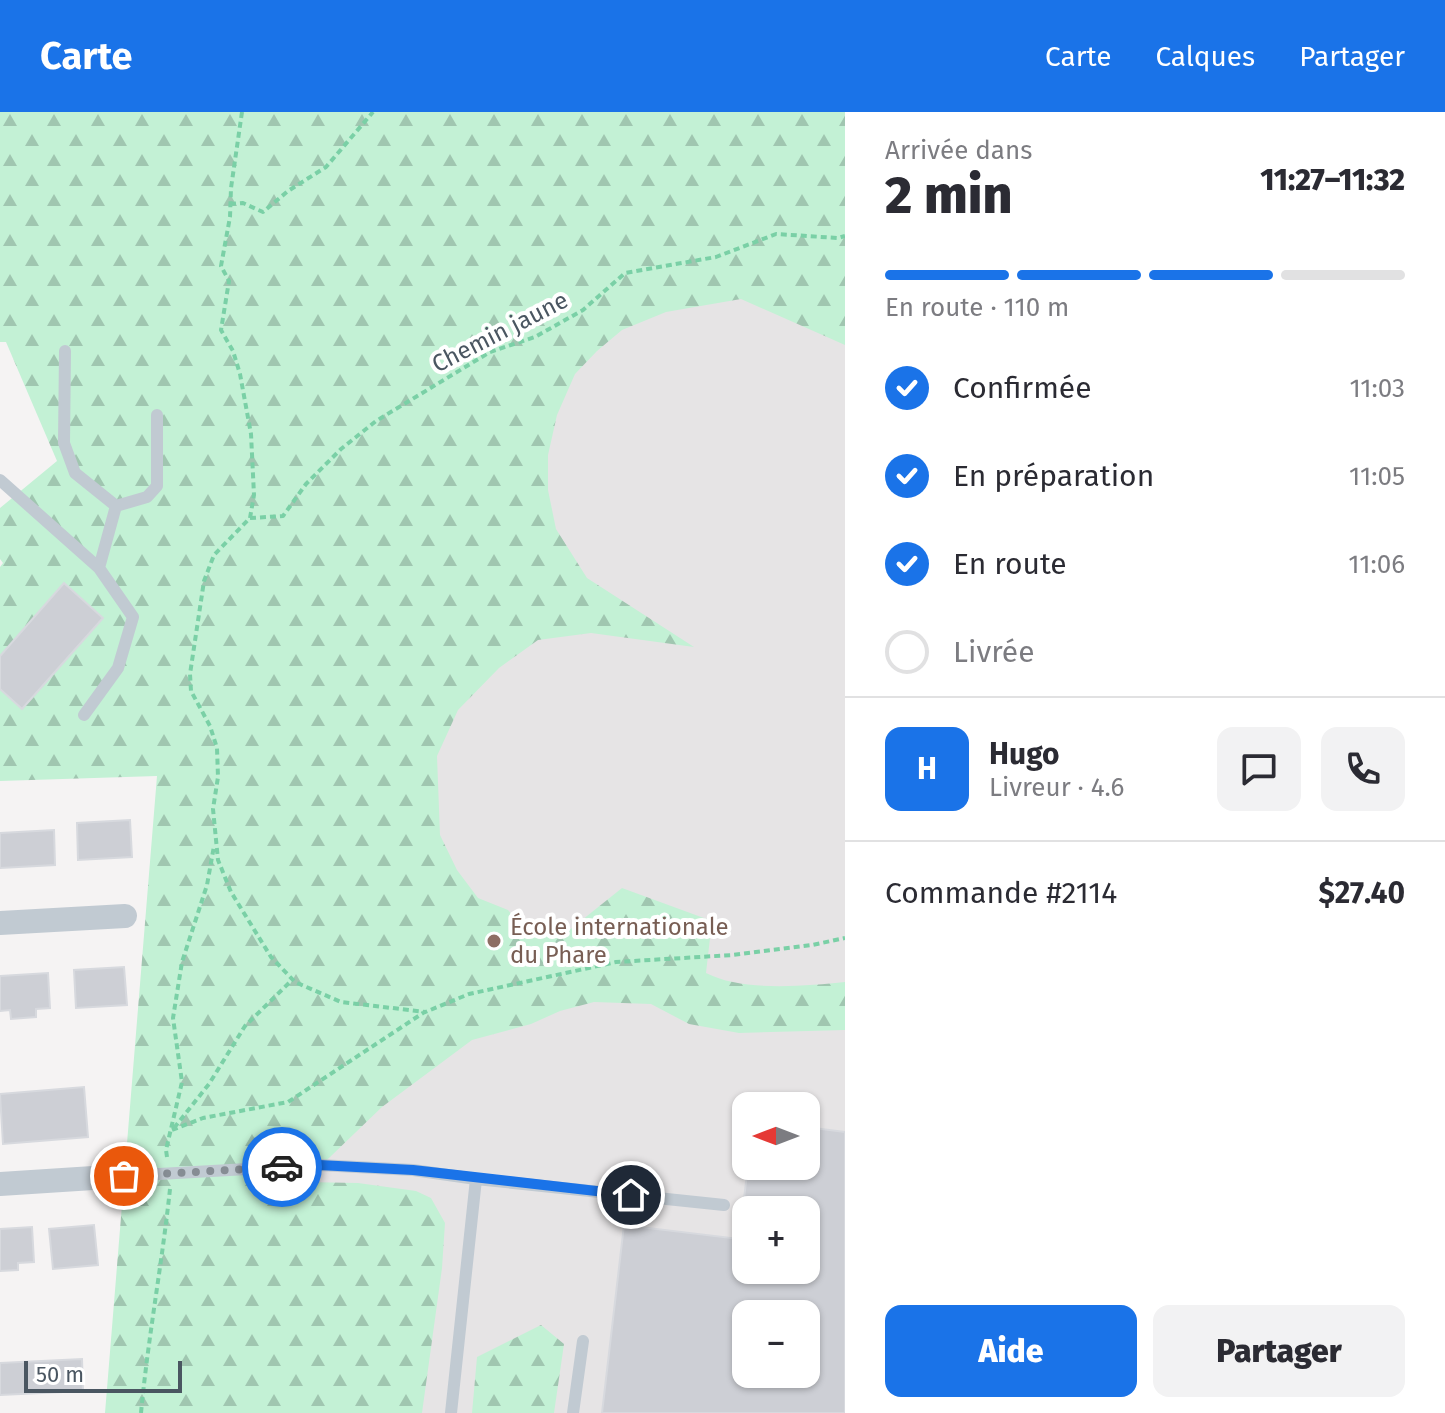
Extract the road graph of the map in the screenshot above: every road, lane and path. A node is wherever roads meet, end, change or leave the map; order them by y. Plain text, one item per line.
1 (242, 112) edge
2 (373, 112) edge
3 (230, 204) junction
4 (845, 236) edge
5 (65, 351) dead end
6 (157, 415) dead end
7 (0, 480) edge
8 (116, 506) junction
9 (250, 518) junction
10 (99, 568) junction
11 (84, 715) dead end
12 (214, 841) junction
13 (125, 916) dead end
14 (0, 923) edge
15 (845, 938) edge
16 (293, 979) junction
17 (426, 1012) junction
18 (172, 1130) junction
19 (170, 1174) junction
20 (124, 1176) joint
21 (476, 1179) junction
22 (0, 1184) edge
23 (724, 1205) dead end
24 (583, 1341) dead end
25 (141, 1413) edge
26 (451, 1413) edge
27 (573, 1413) edge

1 - 3 path
2 - 3 path
3 - 9 path
4 - 9 path, Chemin jaune
5 - 8 lane
6 - 8 lane
7 - 10 lane
8 - 10 lane
9 - 12 path
10 - 11 lane
12 - 16 path
12 - 18 path
13 - 14 street
15 - 17 path
16 - 17 path
16 - 18 path
17 - 18 path
18 - 19 path
19 - 20 lane
19 - 21 lane
19 - 25 path
20 - 22 street
21 - 23 lane
21 - 26 lane
24 - 27 lane

